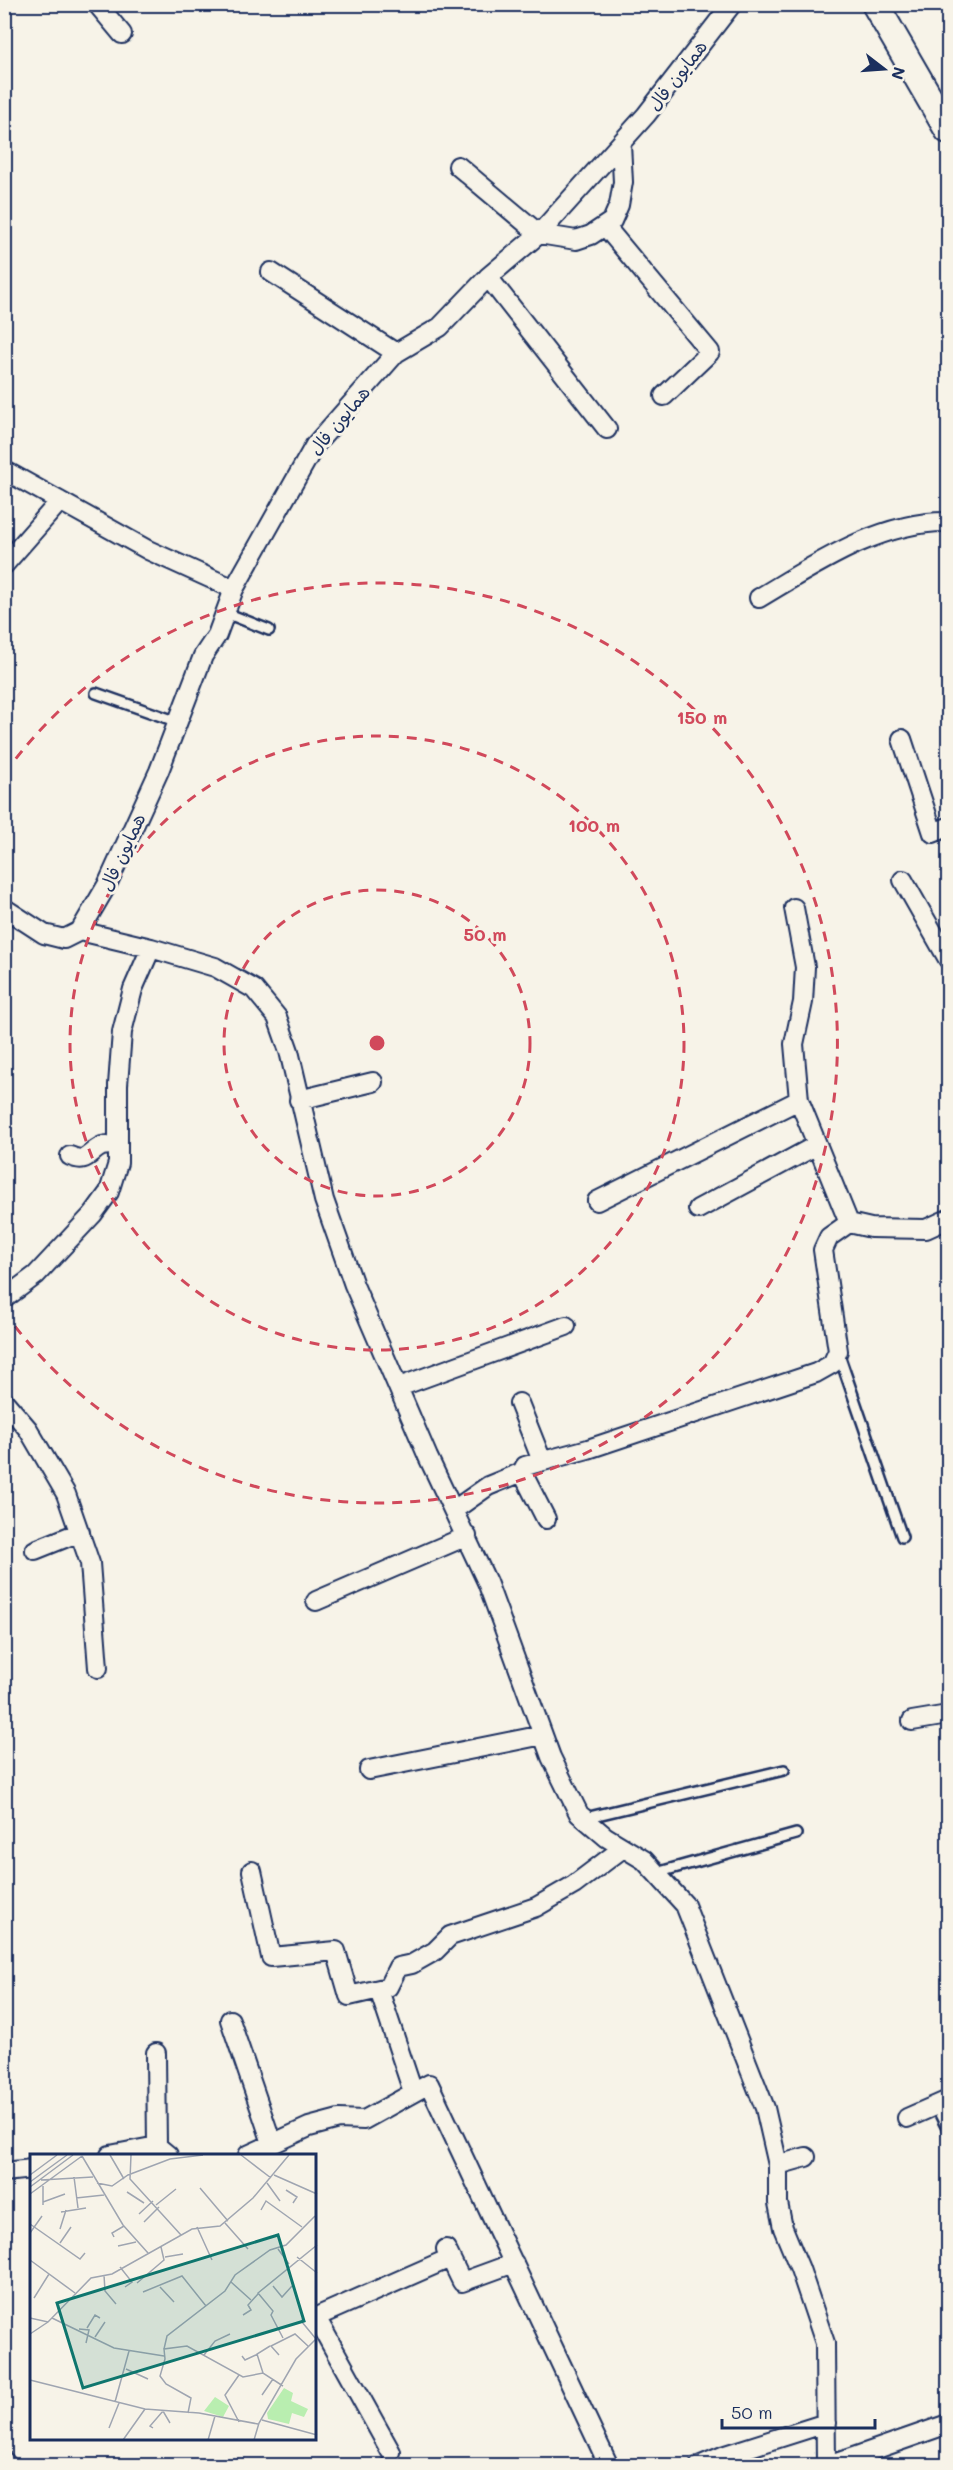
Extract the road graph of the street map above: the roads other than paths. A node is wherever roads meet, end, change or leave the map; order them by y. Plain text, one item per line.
1 (97, 4) edge
2 (732, 4) edge
3 (875, 4) edge
4 (122, 34) dead end
5 (948, 130) edge
6 (621, 144) junction
7 (458, 166) dead end
8 (605, 226) junction
9 (539, 234) junction
10 (271, 272) dead end
11 (488, 277) junction
12 (396, 353) junction
13 (664, 396) dead end
14 (607, 429) dead end
15 (4, 470) edge
16 (60, 501) junction
17 (948, 522) edge
18 (4, 565) edge
19 (234, 589) junction
20 (759, 598) dead end
21 (226, 613) junction
22 (269, 630) dead end
23 (96, 693) dead end
24 (178, 722) junction
25 (902, 739) dead end
26 (948, 826) edge
27 (903, 880) dead end
28 (4, 908) edge
29 (794, 908) dead end
30 (80, 931) junction
31 (152, 948) junction
32 (948, 959) edge
33 (373, 1082) dead end
34 (299, 1100) junction
35 (799, 1100) junction
36 (118, 1144) junction
37 (817, 1145) junction
38 (70, 1156) dead end
39 (597, 1201) dead end
40 (698, 1209) dead end
41 (948, 1219) edge
42 (849, 1223) junction
43 (4, 1299) edge
44 (566, 1326) dead end
45 (838, 1351) junction
46 (399, 1387) junction
47 (4, 1401) edge
48 (519, 1403) dead end
49 (542, 1461) junction
50 (522, 1472) junction
51 (454, 1510) junction
52 (546, 1519) dead end
53 (80, 1532) junction
54 (467, 1536) junction
55 (902, 1537) dead end
56 (35, 1550) dead end
57 (316, 1601) dead end
58 (98, 1668) dead end
59 (948, 1715) edge
60 (912, 1721) dead end
61 (543, 1735) junction
62 (369, 1770) dead end
63 (784, 1770) dead end
64 (584, 1819) junction
65 (796, 1834) dead end
66 (623, 1848) junction
67 (252, 1871) dead end
68 (656, 1873) junction
69 (379, 1990) junction
70 (230, 2020) dead end
71 (156, 2053) dead end
72 (413, 2092) junction
73 (942, 2103) edge
74 (907, 2118) dead end
75 (948, 2130) edge
76 (272, 2143) junction
77 (162, 2150) edge
78 (120, 2154) edge
79 (250, 2154) edge
80 (806, 2157) dead end
81 (778, 2165) junction
82 (30, 2169) edge
83 (4, 2172) edge
84 (514, 2263) junction
85 (826, 2423) junction
86 (948, 2424) edge
87 (391, 2452) dead end
88 (4, 2461) edge
89 (8, 2466) edge
90 (609, 2466) edge
91 (699, 2466) edge
92 (827, 2466) edge

1 - 4 street
2 - 6 street, همایون فال
3 - 5 street
6 - 8 street
6 - 9 street, همایون فال
7 - 9 street
8 - 9 street
8 - 13 street
9 - 11 street, همایون فال
10 - 12 street
11 - 12 street, همایون فال
11 - 14 street
12 - 19 street, همایون فال
15 - 16 street
16 - 18 street
16 - 19 street
17 - 20 street
19 - 21 street, همایون فال
21 - 22 lane
21 - 24 street, همایون فال
23 - 24 lane
24 - 30 street, همایون فال
25 - 26 street
27 - 32 street
28 - 30 street
29 - 35 street
30 - 31 street
31 - 34 street
31 - 36 street
33 - 34 street
34 - 46 street
35 - 37 street
35 - 39 street
36 - 38 street
36 - 43 street
37 - 40 street
37 - 42 street
41 - 42 street
42 - 45 street
44 - 46 street
45 - 49 street
45 - 55 lane
46 - 51 street
47 - 53 street
48 - 49 street
49 - 50 street
50 - 51 street
50 - 52 street
51 - 54 street
53 - 56 street
53 - 58 street
54 - 57 street
54 - 61 street
59 - 60 street
61 - 62 street
61 - 64 street
63 - 64 lane
64 - 66 street
65 - 68 lane
66 - 68 street
66 - 69 street
67 - 69 street
68 - 81 street
69 - 72 street
70 - 76 street
71 - 77 street
72 - 76 street
72 - 84 street
73 - 74 street
73 - 75 lane
76 - 79 street
77 - 78 street
80 - 81 street
81 - 85 street
82 - 83 street
84 - 87 street
84 - 90 street
85 - 91 street
85 - 92 street
86 - 92 street
88 - 89 street

